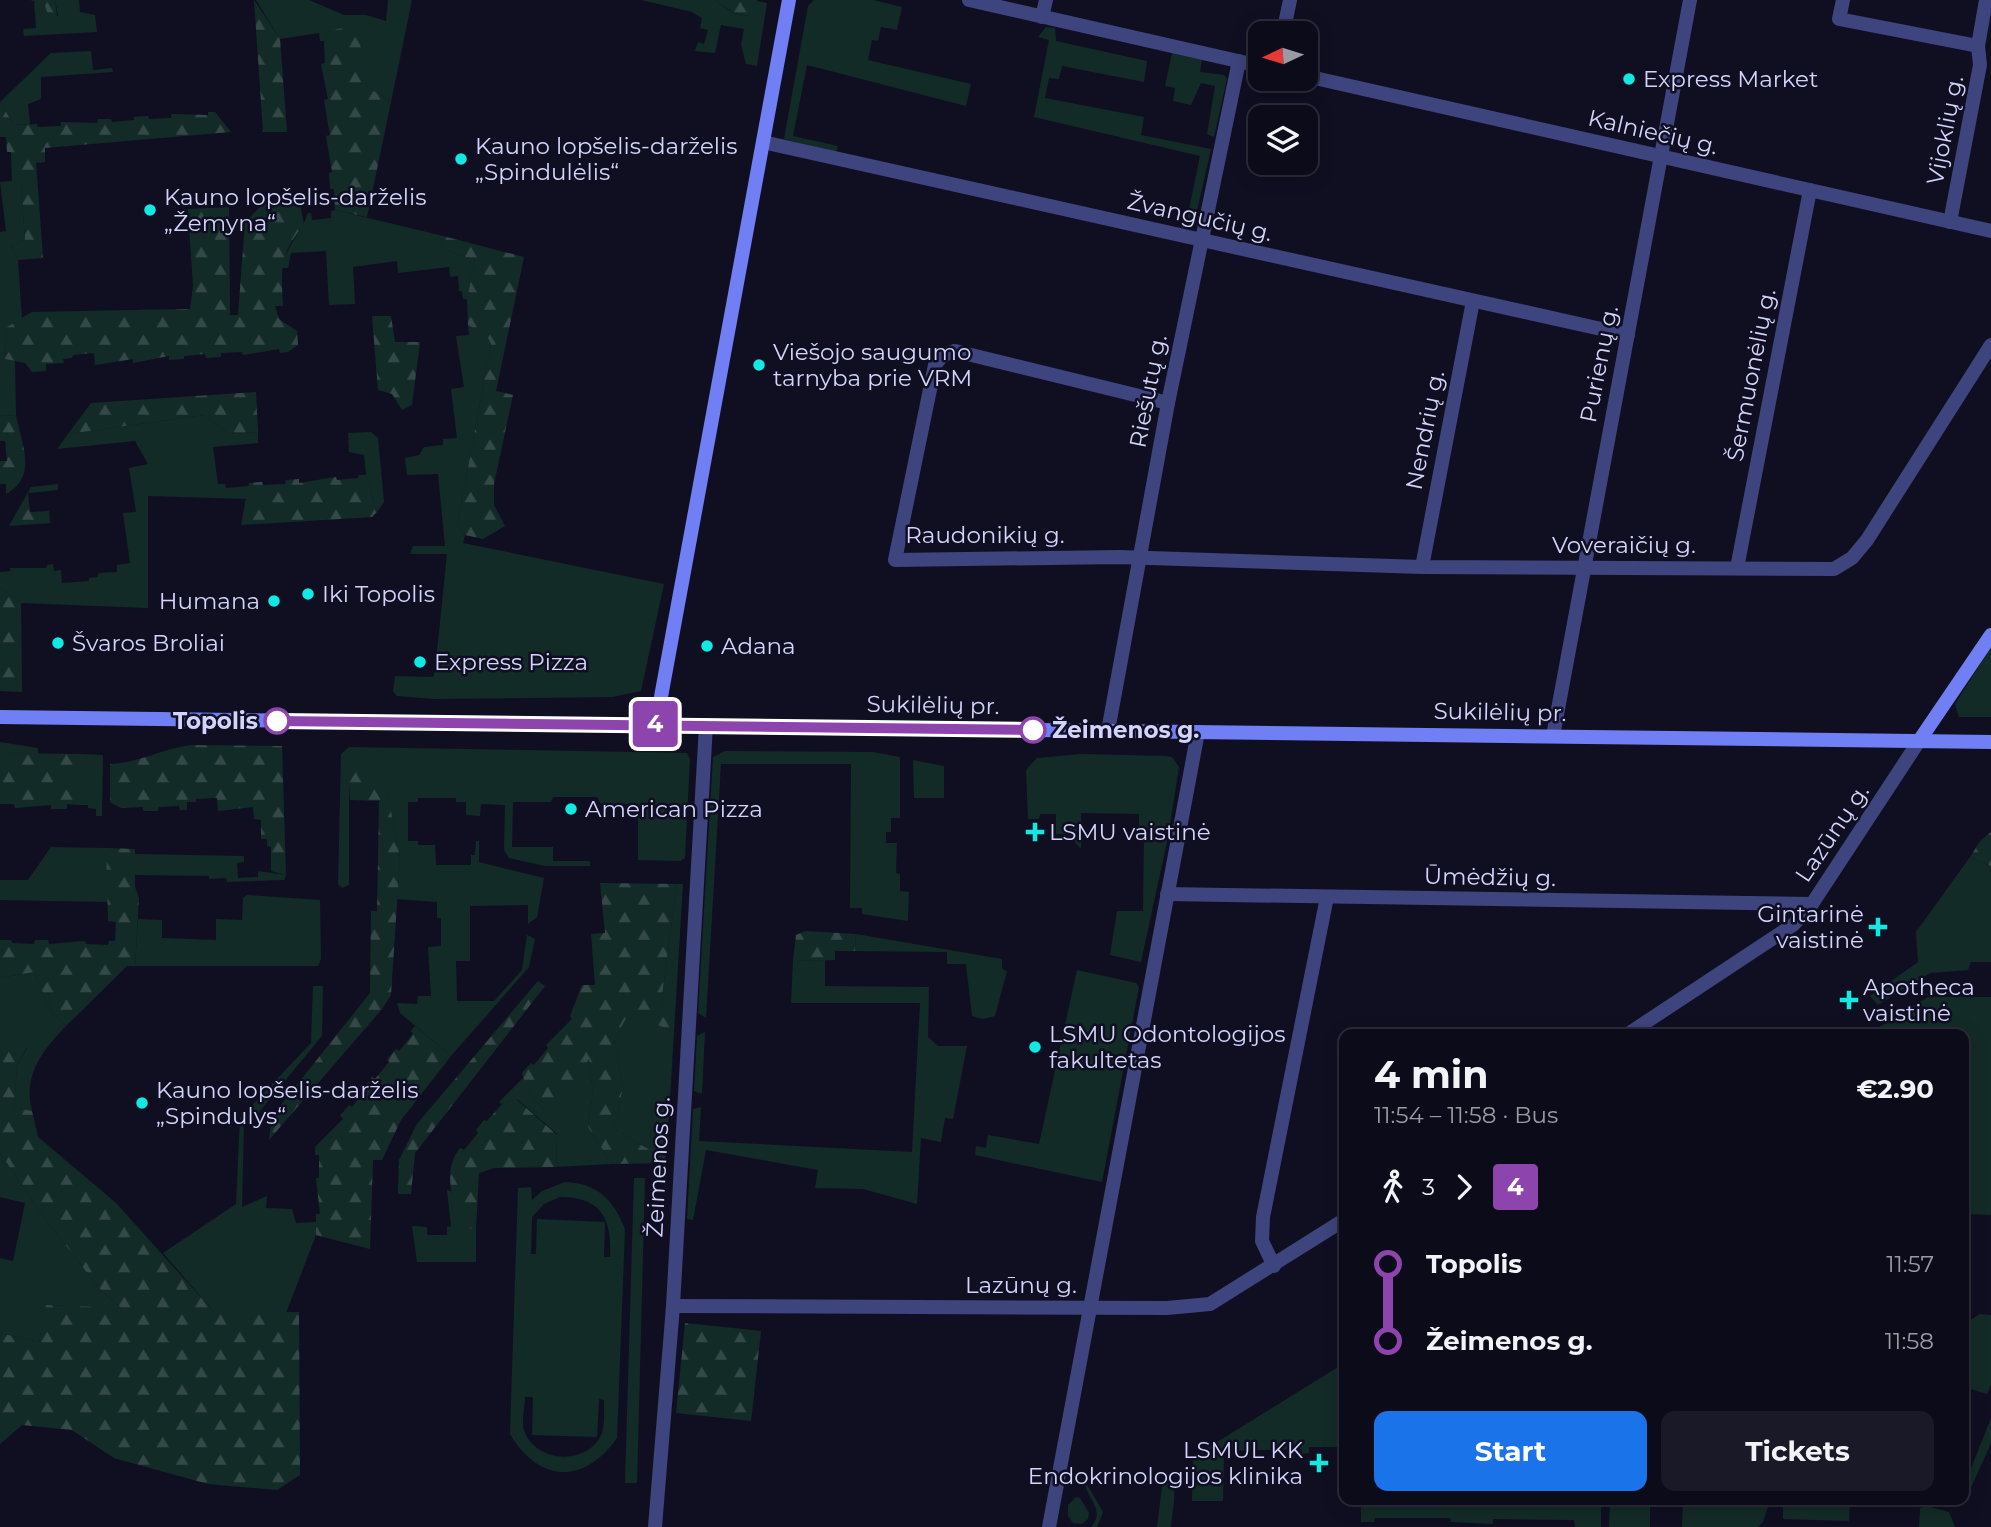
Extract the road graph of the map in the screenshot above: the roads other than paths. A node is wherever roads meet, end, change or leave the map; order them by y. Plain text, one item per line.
1 (789, 0) edge
2 (969, 0) edge
3 (1046, 0) edge
4 (1290, 0) edge
5 (1690, 0) edge
6 (1843, 0) edge
7 (1986, 0) edge
8 (1042, 17) junction
9 (1286, 21) edge
10 (1978, 46) junction
11 (1239, 61) junction
12 (1248, 63) edge
13 (1318, 79) edge
14 (763, 142) junction
15 (1661, 157) junction
16 (1811, 190) junction
17 (1950, 222) junction
18 (1991, 231) edge
19 (1201, 241) junction
20 (1473, 301) junction
21 (1628, 335) junction
22 (1991, 345) edge
23 (1168, 403) junction
24 (1138, 560) junction
25 (1422, 567) junction
26 (1584, 568) junction
27 (1737, 568) junction
28 (1991, 635) edge
29 (0, 718) edge
30 (656, 724) junction
31 (706, 725) junction
32 (1108, 731) junction
33 (1198, 732) junction
34 (1553, 736) junction
35 (1919, 741) junction
36 (1991, 742) edge
37 (1167, 894) junction
38 (1327, 898) junction
39 (1812, 904) junction
40 (1636, 1029) edge
41 (1339, 1223) edge
42 (1274, 1266) junction
43 (673, 1306) junction
44 (1089, 1308) junction
45 (655, 1527) edge
46 (1049, 1527) edge

1 - 14 main road
2 - 8 street
3 - 8 street
4 - 9 street
5 - 15 street, Purienų g.
6 - 10 street, Vijoklių g.
7 - 10 street, Vijoklių g.
8 - 11 street
10 - 17 street, Vijoklių g.
11 - 12 street
11 - 19 street, Riešutų g.
13 - 15 street, Kalniečių g.
14 - 19 street, Žvangučių g.
14 - 30 main road
15 - 16 street, Kalniečių g.
15 - 21 street, Purienų g.
16 - 17 street, Kalniečių g.
16 - 27 street, Šermuonėlių g.
17 - 18 street, Kalniečių g.
19 - 20 street, Žvangučių g.
19 - 23 street, Riešutų g.
20 - 21 street, Žvangučių g.
20 - 25 street, Nendrių g.
21 - 26 street, Purienų g.
22 - 27 street, Voveraičių g.
23 - 24 street, Riešutų g.
23 - 24 street, Raudonikių g.
24 - 25 street, Voveraičių g.
24 - 32 street, Riešutų g.
25 - 26 street, Voveraičių g.
26 - 27 street, Voveraičių g.
26 - 34 street, Purienų g.
28 - 35 main road, Lazūnų g.
29 - 30 main road, Sukilėlių pr.
30 - 31 main road, Sukilėlių pr.
31 - 32 main road, Sukilėlių pr.
31 - 43 street, Žeimenos g.
32 - 33 main road, Sukilėlių pr.
33 - 34 main road, Sukilėlių pr.
33 - 37 street
34 - 35 main road, Sukilėlių pr.
35 - 36 main road, Sukilėlių pr.
35 - 39 street, Lazūnų g.
37 - 38 street, Ūmėdžių g.
37 - 44 street
38 - 39 street, Ūmėdžių g.
38 - 42 street
39 - 40 street, Lazūnų g.
41 - 42 street, Lazūnų g.
42 - 44 street, Lazūnų g.
43 - 44 street, Lazūnų g.
43 - 45 street, Žeimenos g.
44 - 46 street

